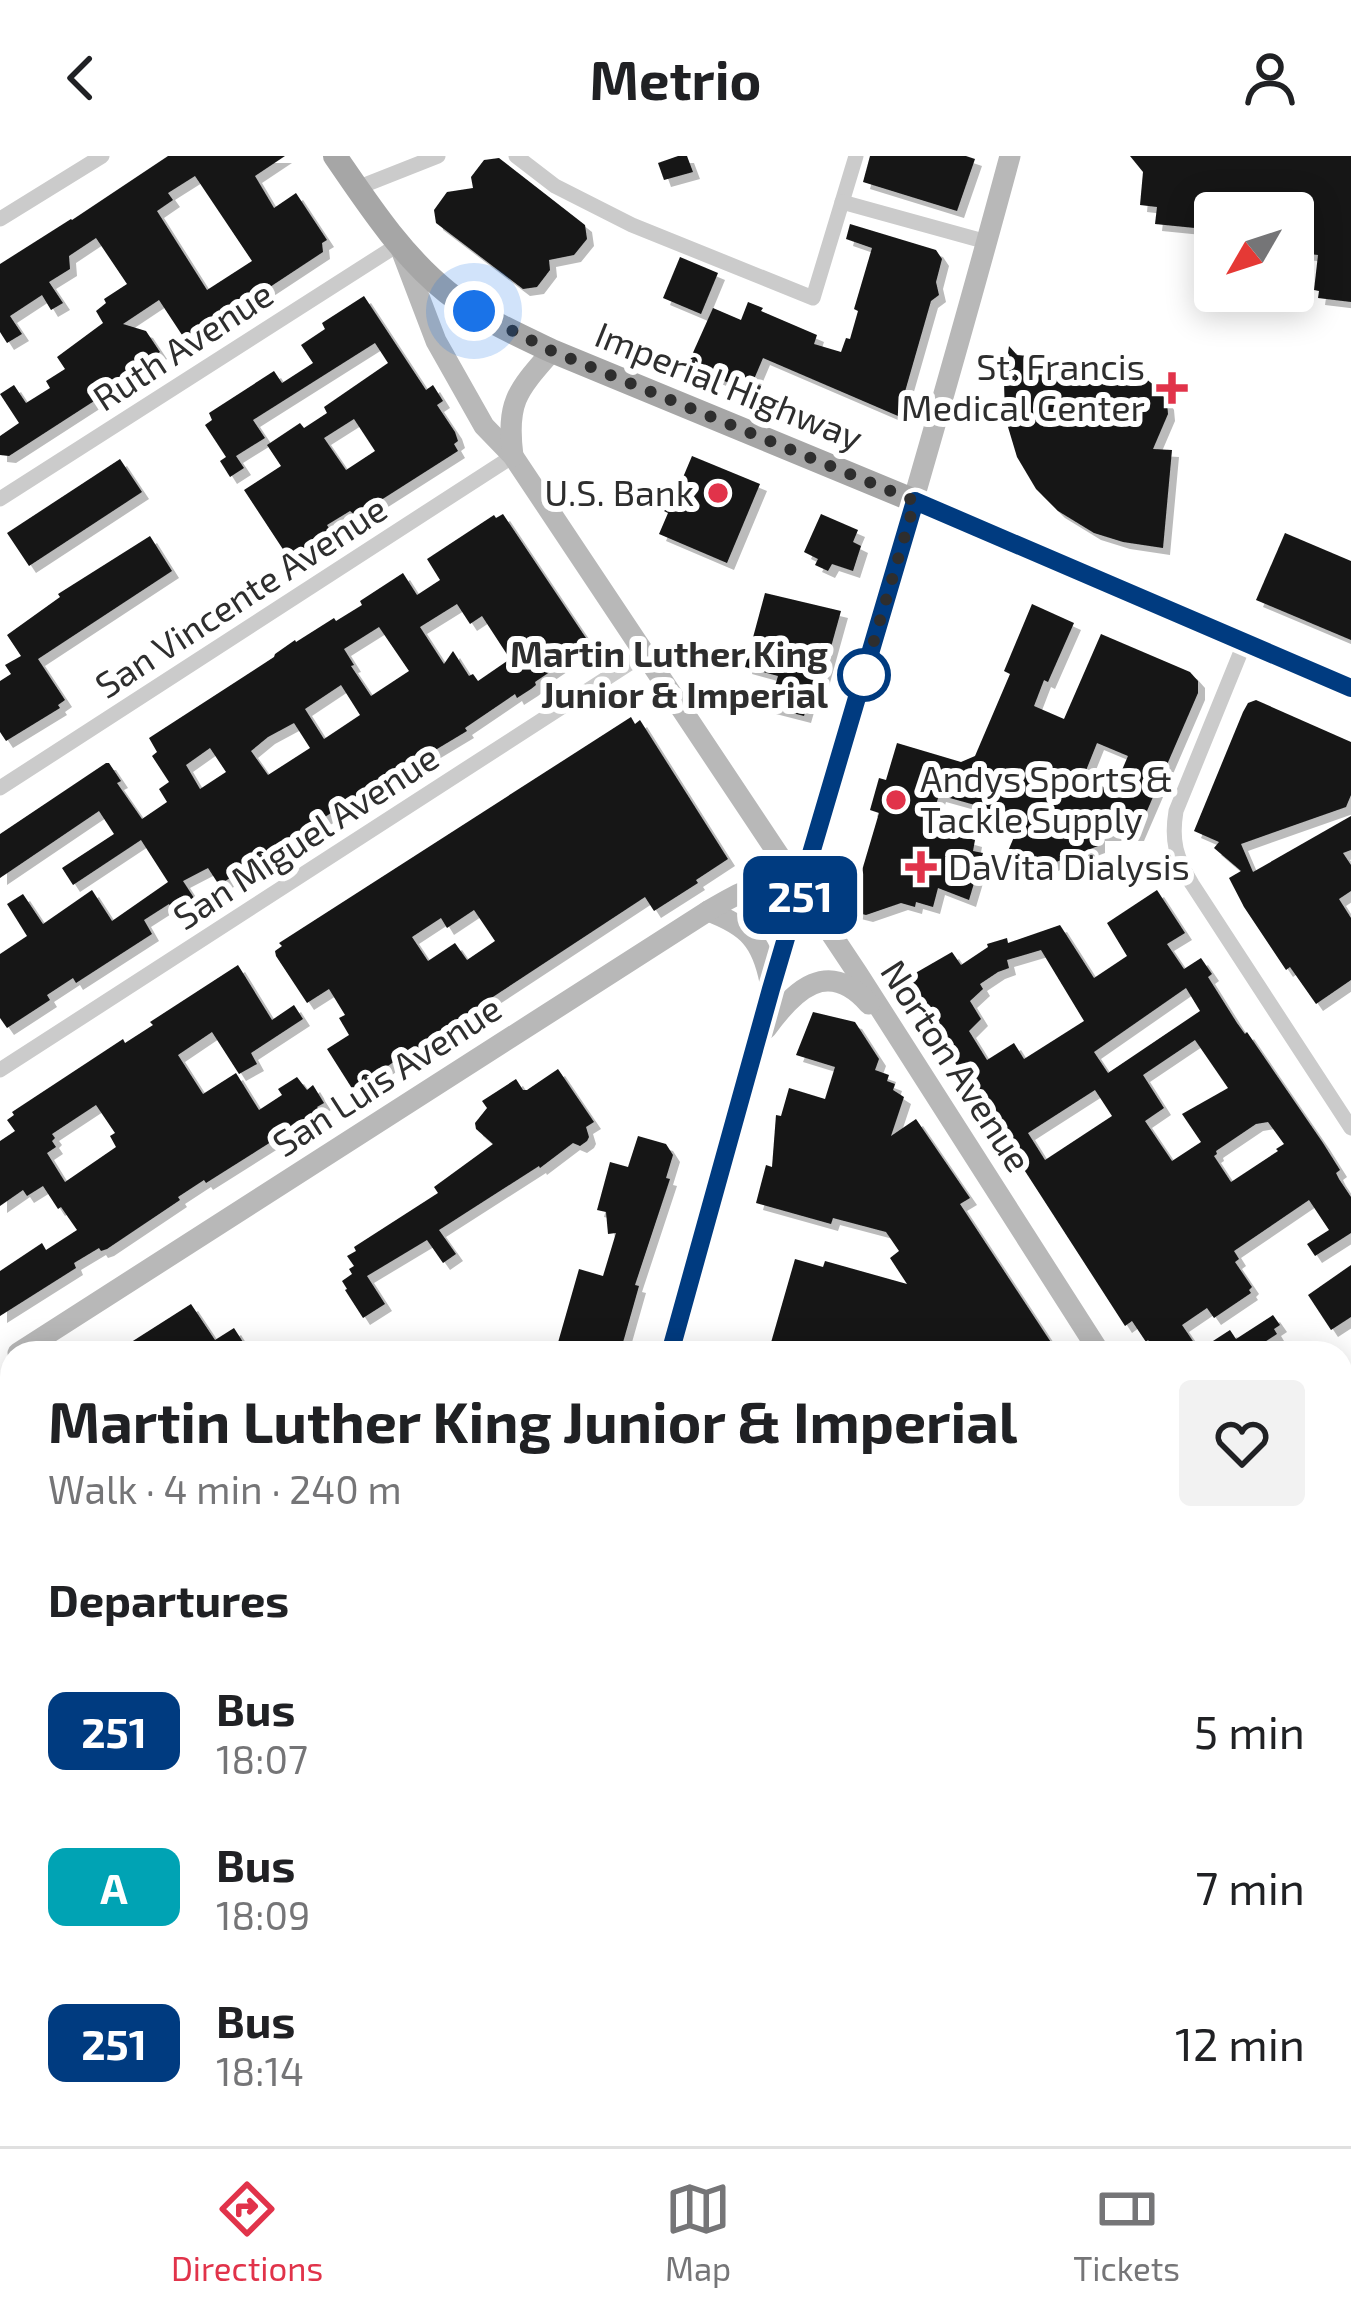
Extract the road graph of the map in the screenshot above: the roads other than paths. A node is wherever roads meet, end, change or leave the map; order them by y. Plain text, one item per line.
1 (102, 156) edge
2 (335, 156) edge
3 (438, 156) edge
4 (516, 156) edge
5 (856, 156) edge
6 (1010, 156) edge
7 (357, 188) junction
8 (842, 202) junction
9 (0, 219) edge
10 (986, 242) junction
11 (399, 244) junction
12 (552, 351) junction
13 (513, 456) junction
14 (0, 500) edge
15 (915, 501) junction
16 (1244, 644) junction
17 (644, 654) junction
18 (1351, 688) edge
19 (0, 788) edge
20 (802, 888) junction
21 (708, 911) junction
22 (771, 989) junction
23 (898, 1039) junction
24 (756, 1044) junction
25 (0, 1070) edge
26 (1351, 1128) edge
27 (37, 1341) edge
28 (678, 1341) edge
29 (1092, 1341) edge

1 - 9 street
2 - 7 main road, Imperial Highway
3 - 7 street
4 - 8 street
5 - 8 street
6 - 10 street
7 - 11 main road, Imperial Highway
8 - 10 street
10 - 15 street
11 - 12 main road, Imperial Highway
11 - 13 street, Norton Avenue
11 - 14 street, Ruth Avenue
12 - 13 street
12 - 15 main road, Imperial Highway
13 - 17 street, Norton Avenue
13 - 19 street, San Vincente Avenue
15 - 16 main road, Imperial Highway
15 - 20 street
16 - 18 main road, Imperial Highway
16 - 26 street
17 - 20 street, Norton Avenue
17 - 25 street, San Miguel Avenue
20 - 21 street, San Luis Avenue
20 - 22 street
20 - 23 street, Norton Avenue
21 - 22 street
21 - 27 street, San Luis Avenue
22 - 24 street
23 - 24 street
23 - 29 street, Norton Avenue
24 - 28 street

